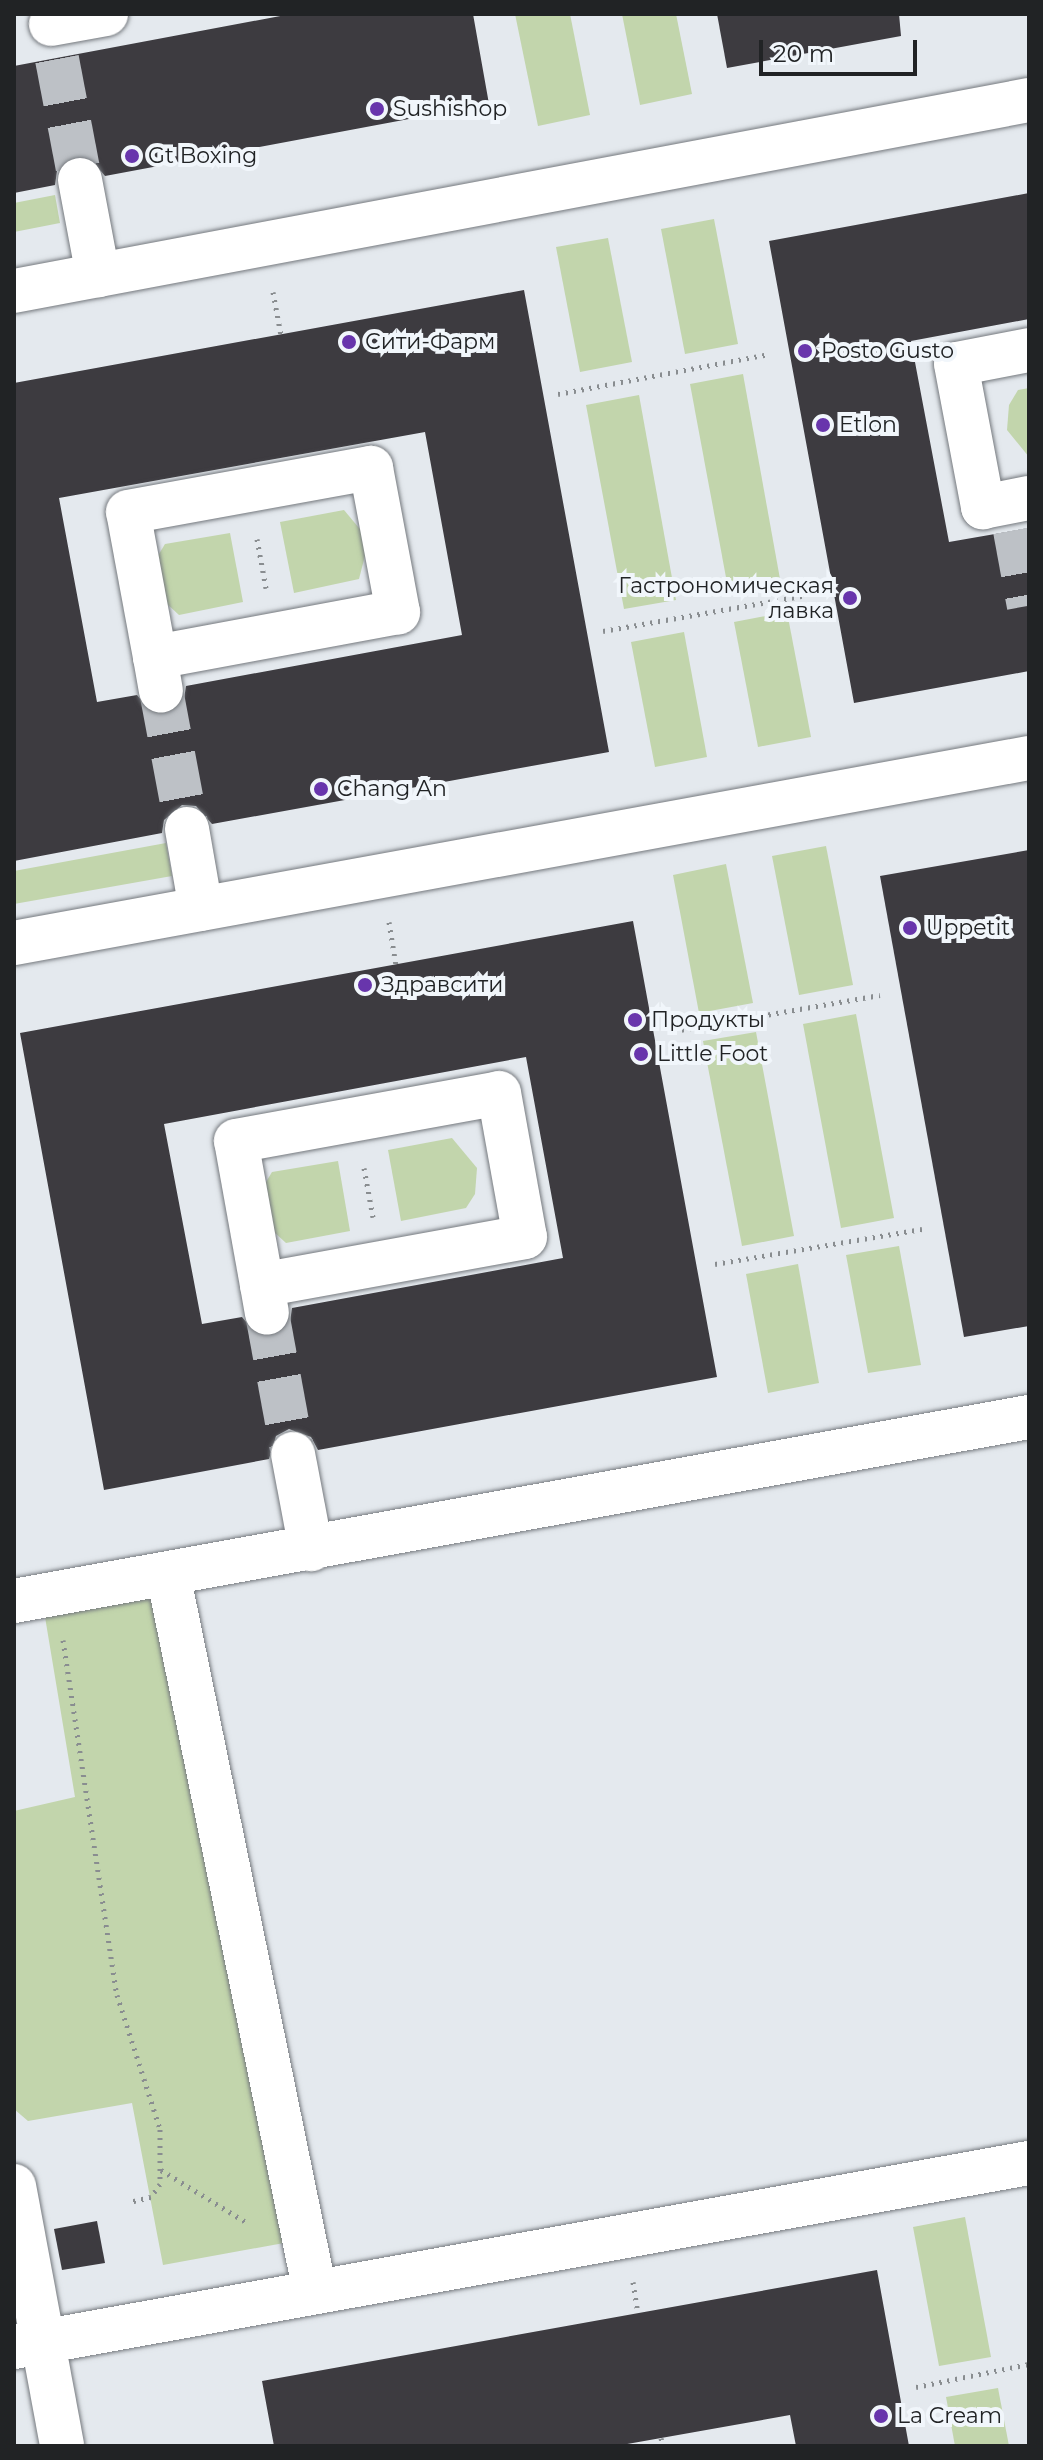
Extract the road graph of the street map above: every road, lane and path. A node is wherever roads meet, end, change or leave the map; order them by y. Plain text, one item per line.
1 (106, 14) edge
2 (52, 32) edge
3 (1029, 100) edge
4 (80, 180) tunnel mouth
5 (98, 275) junction
6 (272, 283) dead end
7 (14, 291) edge
8 (281, 335) dead end
9 (1029, 350) edge
10 (765, 355) dead end
11 (558, 394) dead end
12 (248, 490) junction
13 (1018, 510) edge
14 (807, 595) dead end
15 (603, 631) dead end
16 (275, 635) junction
17 (1029, 758) edge
18 (187, 829) tunnel mouth
19 (201, 909) junction
20 (386, 910) dead end
21 (14, 943) edge
22 (396, 965) dead end
23 (880, 995) dead end
24 (674, 1031) dead end
25 (355, 1120) junction
26 (922, 1229) dead end
27 (381, 1263) junction
28 (715, 1264) dead end
29 (1029, 1417) edge
30 (293, 1454) tunnel mouth
31 (311, 1549) junction
32 (168, 1574) junction
33 (29, 1598) edge
34 (1029, 2163) edge
35 (161, 2170) junction
36 (14, 2186) edge
37 (130, 2202) dead end
38 (312, 2276) junction
39 (29, 2344) edge
40 (1029, 2364) edge
41 (916, 2387) dead end
42 (661, 2438) dead end
43 (62, 2446) edge
44 (663, 2446) edge

1 - 2 lane
3 - 5 lane
4 - 5 lane
5 - 7 lane
6 - 8 path
9 - 13 lane
10 - 11 path
12 - 16 path
12 - 16 lane
12 - 16 lane
14 - 15 path
17 - 19 lane
18 - 19 lane
19 - 21 lane
20 - 22 path
23 - 24 path
25 - 27 path
25 - 27 lane
25 - 27 lane
26 - 28 path
29 - 31 lane
30 - 31 lane
31 - 32 lane
32 - 33 lane
32 - 38 lane
33 - 35 path
34 - 38 lane
35 - 37 path
35 - 38 path
36 - 39 lane
38 - 39 lane
39 - 43 lane
40 - 41 path
42 - 44 path

